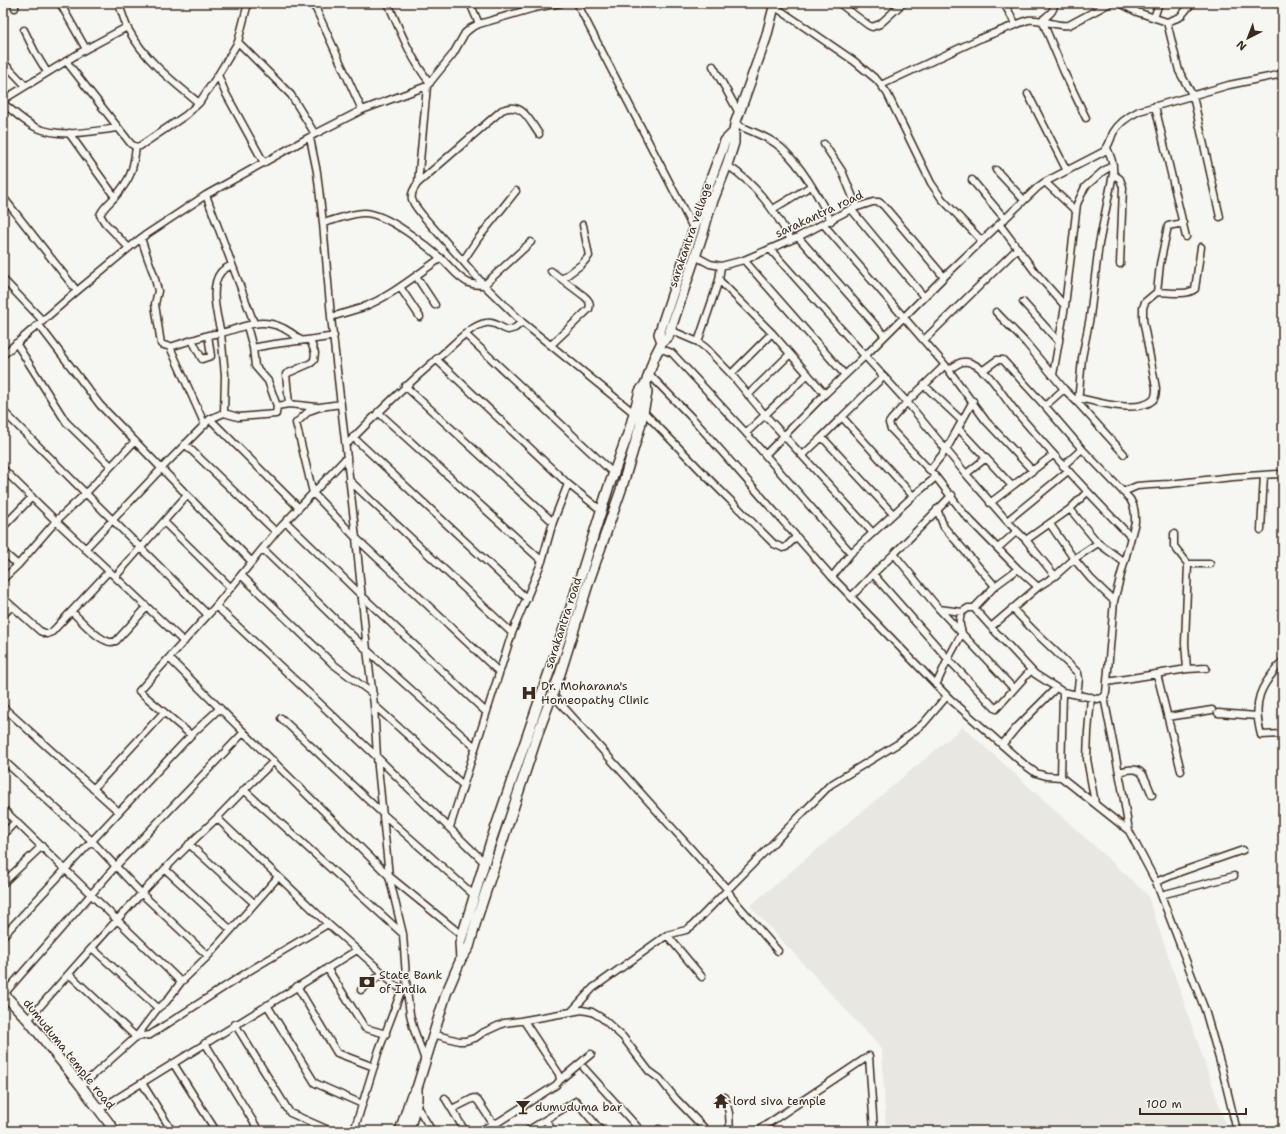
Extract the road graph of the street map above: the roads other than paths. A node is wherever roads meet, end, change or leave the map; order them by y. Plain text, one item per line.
1 (60, 3) edge
2 (118, 3) edge
3 (248, 3) edge
4 (311, 3) edge
5 (322, 3) edge
6 (388, 3) edge
7 (470, 3) edge
8 (561, 3) edge
9 (576, 3) edge
10 (839, 3) edge
11 (903, 3) edge
12 (1004, 3) edge
13 (1053, 3) edge
14 (1110, 3) edge
15 (1120, 3) edge
16 (1160, 3) edge
17 (1192, 3) edge
18 (774, 4) edge
19 (316, 9) junction
20 (1154, 18) junction
21 (1042, 20) junction
22 (1167, 22) junction
23 (479, 24) junction
24 (1016, 24) junction
25 (127, 27) junction
26 (24, 30) dead end
27 (238, 42) junction
28 (86, 49) junction
29 (66, 61) junction
30 (3, 62) edge
31 (713, 66) dead end
32 (48, 72) junction
33 (1283, 74) edge
34 (218, 75) junction
35 (428, 85) junction
36 (881, 85) junction
37 (25, 86) junction
38 (1028, 94) dead end
39 (1193, 96) junction
40 (3, 100) edge
41 (3, 103) edge
42 (199, 103) junction
43 (1155, 106) junction
44 (362, 110) junction
45 (739, 113) junction
46 (1086, 118) dead end
47 (118, 128) junction
48 (735, 128) junction
49 (69, 133) junction
50 (539, 134) dead end
51 (312, 136) junction
52 (824, 144) dead end
53 (136, 147) junction
54 (1107, 148) junction
55 (264, 163) junction
56 (727, 165) junction
57 (1114, 165) junction
58 (996, 170) dead end
59 (1067, 171) junction
60 (1113, 174) junction
61 (972, 180) dead end
62 (1045, 182) junction
63 (418, 183) junction
64 (811, 186) junction
65 (516, 191) dead end
66 (206, 195) junction
67 (3, 197) edge
68 (115, 197) junction
69 (1024, 200) junction
70 (854, 208) junction
71 (773, 209) junction
72 (1076, 211) junction
73 (1220, 217) dead end
74 (1005, 219) junction
75 (831, 221) junction
76 (323, 223) junction
77 (1183, 223) junction
78 (583, 225) dead end
79 (824, 225) junction
80 (1000, 225) junction
81 (694, 230) junction
82 (798, 237) junction
83 (1186, 237) dead end
84 (141, 238) junction
85 (791, 240) junction
86 (531, 242) dead end
87 (982, 242) junction
88 (1201, 247) dead end
89 (129, 248) junction
90 (1018, 248) junction
91 (770, 249) junction
92 (695, 256) junction
93 (441, 258) junction
94 (744, 260) junction
95 (463, 261) junction
96 (1120, 264) dead end
97 (232, 265) junction
98 (721, 266) junction
99 (551, 271) dead end
100 (416, 276) junction
101 (944, 277) junction
102 (3, 279) edge
103 (562, 280) junction
104 (719, 280) junction
105 (484, 285) junction
106 (400, 287) junction
107 (77, 291) junction
108 (1157, 292) junction
109 (924, 297) junction
110 (1023, 302) dead end
111 (436, 305) dead end
112 (1064, 306) junction
113 (996, 312) dead end
114 (331, 317) junction
115 (420, 317) dead end
116 (905, 317) junction
117 (522, 322) junction
118 (41, 323) junction
119 (254, 323) junction
120 (662, 323) joint
121 (247, 326) junction
122 (670, 330) junction
123 (221, 333) junction
124 (465, 334) junction
125 (772, 334) junction
126 (208, 335) junction
127 (334, 336) junction
128 (884, 336) junction
129 (192, 340) junction
130 (310, 340) junction
131 (924, 340) junction
132 (301, 341) junction
133 (698, 342) junction
134 (1059, 342) junction
135 (16, 344) junction
136 (661, 345) junction
137 (3, 346) edge
138 (551, 346) junction
139 (170, 347) junction
140 (253, 348) junction
141 (5, 353) edge
142 (790, 354) junction
143 (865, 356) junction
144 (436, 359) junction
145 (947, 368) junction
146 (982, 371) junction
147 (649, 374) junction
148 (730, 374) junction
149 (808, 374) junction
150 (845, 375) junction
151 (1053, 375) junction
152 (884, 376) junction
153 (924, 385) junction
154 (406, 386) junction
155 (1064, 389) junction
156 (825, 394) junction
157 (748, 395) junction
158 (1079, 400) junction
159 (972, 401) junction
160 (907, 402) junction
161 (289, 404) junction
162 (341, 404) junction
163 (277, 406) junction
164 (1045, 406) junction
165 (320, 407) junction
166 (3, 411) edge
167 (378, 412) junction
168 (639, 412) junction
169 (224, 413) junction
170 (765, 415) junction
171 (842, 417) junction
172 (210, 419) junction
173 (961, 420) junction
174 (205, 425) junction
175 (958, 428) junction
176 (746, 433) junction
177 (784, 435) junction
178 (353, 437) junction
179 (822, 437) junction
180 (135, 441) junction
181 (185, 444) junction
182 (346, 445) junction
183 (1082, 449) junction
184 (946, 450) junction
185 (1124, 454) dead end
186 (765, 455) junction
187 (803, 455) junction
188 (1053, 455) junction
189 (347, 457) junction
190 (986, 458) junction
191 (111, 466) junction
192 (1063, 466) junction
193 (161, 468) junction
194 (3, 469) edge
195 (930, 470) junction
196 (1033, 471) junction
197 (1068, 471) junction
198 (614, 473) junction
199 (966, 474) junction
200 (1264, 475) junction
201 (1283, 476) edge
202 (936, 477) junction
203 (349, 480) junction
204 (568, 484) junction
205 (1012, 486) junction
206 (1087, 492) junction
207 (1123, 492) junction
208 (86, 493) junction
209 (313, 493) junction
210 (187, 495) junction
211 (952, 495) junction
212 (912, 496) junction
213 (32, 497) junction
214 (990, 503) junction
215 (299, 508) junction
216 (937, 509) junction
217 (1070, 509) junction
218 (602, 511) junction
219 (893, 514) junction
220 (112, 520) junction
221 (56, 521) junction
222 (1006, 521) junction
223 (164, 522) junction
224 (286, 522) junction
225 (553, 522) junction
226 (1050, 524) junction
227 (3, 527) edge
228 (1261, 530) dead end
229 (1017, 531) junction
230 (276, 532) junction
231 (873, 533) junction
232 (1174, 534) dead end
233 (796, 537) junction
234 (1130, 537) junction
235 (356, 538) junction
236 (1026, 540) junction
237 (1098, 543) junction
238 (141, 547) junction
239 (998, 548) junction
240 (85, 549) junction
241 (263, 549) junction
242 (3, 552) edge
243 (851, 553) junction
244 (894, 554) junction
245 (1074, 559) junction
246 (542, 561) junction
247 (252, 562) junction
248 (1124, 562) junction
249 (1188, 564) junction
250 (1210, 564) dead end
251 (18, 565) junction
252 (1018, 569) junction
253 (109, 572) junction
254 (873, 574) junction
255 (241, 575) junction
256 (1055, 576) junction
257 (115, 577) junction
258 (832, 577) junction
259 (3, 579) edge
260 (995, 586) junction
261 (1038, 587) junction
262 (231, 588) junction
263 (362, 596) junction
264 (851, 596) junction
265 (3, 598) edge
266 (527, 599) junction
267 (1114, 602) junction
268 (12, 606) junction
269 (216, 606) junction
270 (147, 607) junction
271 (974, 608) junction
272 (1012, 608) junction
273 (939, 609) junction
274 (72, 612) junction
275 (962, 612) junction
276 (3, 615) edge
277 (208, 615) junction
278 (991, 627) junction
279 (512, 633) junction
280 (962, 634) junction
281 (184, 642) junction
282 (366, 650) junction
283 (168, 658) junction
284 (948, 659) junction
285 (1283, 661) edge
286 (1206, 668) dead end
287 (1187, 669) junction
288 (1031, 670) junction
289 (499, 672) junction
290 (1158, 674) junction
291 (1107, 682) junction
292 (936, 685) junction
293 (1056, 688) junction
294 (1014, 689) junction
295 (1063, 692) junction
296 (372, 694) junction
297 (552, 694) junction
298 (1077, 695) junction
299 (947, 696) junction
300 (1091, 697) junction
301 (1104, 697) junction
302 (374, 705) junction
303 (3, 707) edge
304 (220, 708) junction
305 (164, 712) junction
306 (486, 712) junction
307 (1257, 716) junction
308 (1168, 717) junction
309 (281, 718) dead end
310 (244, 732) junction
311 (1283, 734) edge
312 (191, 735) junction
313 (1002, 745) junction
314 (475, 747) junction
315 (377, 757) junction
316 (3, 760) edge
317 (274, 761) junction
318 (1182, 771) dead end
319 (1119, 772) junction
320 (1061, 777) junction
321 (463, 785) junction
322 (94, 789) junction
323 (244, 790) junction
324 (1152, 795) dead end
325 (1095, 803) junction
326 (3, 808) edge
327 (119, 812) junction
328 (383, 814) junction
329 (217, 818) junction
330 (16, 821) junction
331 (450, 828) junction
332 (1129, 831) junction
333 (3, 835) edge
334 (92, 841) junction
335 (189, 844) junction
336 (42, 846) junction
337 (1243, 850) dead end
338 (485, 863) junction
339 (115, 867) junction
340 (66, 869) junction
341 (165, 869) junction
342 (278, 876) junction
343 (389, 876) junction
344 (1234, 876) dead end
345 (1156, 882) junction
346 (3, 883) edge
347 (728, 890) junction
348 (142, 894) junction
349 (92, 895) junction
350 (1161, 895) junction
351 (475, 896) junction
352 (254, 903) junction
353 (117, 921) junction
354 (328, 924) junction
355 (231, 930) junction
356 (403, 934) junction
357 (667, 935) junction
358 (3, 936) edge
359 (463, 936) junction
360 (92, 948) junction
361 (357, 950) junction
362 (778, 951) dead end
363 (208, 956) junction
364 (461, 959) junction
365 (327, 968) junction
366 (383, 973) junction
367 (69, 974) junction
368 (702, 977) dead end
369 (181, 982) junction
370 (297, 986) junction
371 (361, 990) dead end
372 (404, 990) junction
373 (3, 993) edge
374 (267, 1005) junction
375 (158, 1008) junction
376 (571, 1012) junction
377 (28, 1020) junction
378 (524, 1021) junction
379 (235, 1024) junction
380 (386, 1034) junction
381 (433, 1034) junction
382 (136, 1037) junction
383 (205, 1043) junction
384 (591, 1054) dead end
385 (425, 1060) junction
386 (173, 1063) junction
387 (374, 1067) junction
388 (584, 1068) dead end
389 (560, 1080) junction
390 (142, 1083) junction
391 (81, 1086) junction
392 (417, 1088) junction
393 (726, 1096) dead end
394 (445, 1098) dead end
395 (362, 1104) junction
396 (416, 1105) junction
397 (452, 1109) junction
398 (98, 1110) junction
399 (546, 1120) junction
400 (495, 1124) junction
401 (113, 1130) edge
402 (172, 1131) edge
403 (216, 1131) edge
404 (259, 1131) edge
405 (331, 1131) edge
406 (354, 1131) edge
407 (400, 1131) edge
408 (409, 1131) edge
409 (432, 1131) edge
410 (465, 1131) edge
411 (480, 1131) edge
412 (527, 1131) edge
413 (552, 1131) edge
414 (601, 1131) edge
415 (641, 1131) edge
416 (707, 1131) edge
417 (730, 1131) edge
418 (757, 1131) edge
419 (874, 1131) edge
420 (1237, 1131) edge

1 - 28 street
2 - 25 street
3 - 27 street
4 - 19 street
5 - 19 street
6 - 35 street
7 - 23 street
8 - 23 street
9 - 81 street
10 - 11 street
12 - 24 street
13 - 21 street
14 - 21 street
15 - 20 street
16 - 20 street
17 - 22 street
18 - 36 street
18 - 45 street, sarakantra vellage
19 - 44 street
20 - 22 street
21 - 24 street
21 - 46 street
22 - 39 street
23 - 35 street
24 - 36 street
25 - 28 street
25 - 42 street
26 - 32 street
27 - 34 street
27 - 51 street
28 - 29 street
29 - 32 street
29 - 47 street
30 - 37 street
31 - 45 street
32 - 37 street
33 - 39 street
34 - 42 street
34 - 55 street
35 - 44 street
35 - 63 street
36 - 87 street
37 - 40 street
38 - 59 street
39 - 43 street
39 - 73 street
41 - 49 street
42 - 53 street
43 - 54 street
43 - 77 street
44 - 51 street
45 - 48 street, sarakantra vellage
47 - 49 street
47 - 53 street
48 - 56 street, sarakantra vellage
48 - 64 street
48 - 81 street, sarakantra vellage
49 - 68 street
50 - 63 street
51 - 55 street
51 - 76 street
52 - 70 street
53 - 68 street
54 - 57 street
54 - 59 street
55 - 66 street
56 - 71 street
56 - 92 street, sarakantra vellage
57 - 60 street
57 - 72 street
58 - 69 street
59 - 62 street
60 - 96 street
60 - 158 street
61 - 74 street
62 - 69 street
62 - 72 street
63 - 95 street
64 - 71 street
64 - 75 street
65 - 95 street
66 - 84 street
66 - 97 street
67 - 107 street
68 - 89 street
69 - 74 street
70 - 75 street, sarakantra road
70 - 101 street, sarakantra road
70 - 109 street
71 - 85 street
72 - 112 street
74 - 80 street
75 - 79 street, sarakantra road
76 - 93 street
76 - 114 street
77 - 83 street
77 - 108 street
78 - 103 street
79 - 82 street, sarakantra road
79 - 116 street
80 - 87 street
80 - 90 street
81 - 120 street, sarakantra vellage
82 - 85 street, sarakantra road
82 - 128 street
84 - 89 street
84 - 139 street
85 - 91 street, sarakantra road
86 - 105 street
87 - 101 street
88 - 108 street
89 - 107 street
90 - 112 street
90 - 131 street
91 - 94 street, sarakantra road
91 - 143 street
92 - 98 street
92 - 122 street, sarakantra vellage
93 - 100 street
93 - 105 street
94 - 98 street, sarakantra road
94 - 150 street
95 - 105 street
97 - 119 street
97 - 123 street
98 - 104 street
99 - 103 street
100 - 106 street
100 - 111 street
101 - 109 street
102 - 118 street
103 - 138 street
104 - 125 street
104 - 133 street
105 - 117 street
106 - 114 street
106 - 115 street
107 - 118 street
108 - 158 street
109 - 116 street
110 - 134 street
112 - 134 street
113 - 151 street
114 - 127 street
116 - 128 street
116 - 131 street
117 - 124 street
117 - 138 street
118 - 135 street
118 - 180 street
119 - 121 street
119 - 132 street
120 - 136 street, sarakantra road
121 - 123 street
121 - 140 street
122 - 133 street
122 - 136 street, sarakantra vellage
123 - 126 street
123 - 169 street
124 - 144 street
124 - 198 street
125 - 142 street
125 - 148 street
126 - 129 street
126 - 129 street
127 - 130 street
127 - 162 street
128 - 143 street
129 - 139 street
130 - 132 street
130 - 161 street
131 - 145 street
132 - 140 street
133 - 148 street
134 - 151 street
135 - 141 street
135 - 191 street
136 - 147 street, sarakantra road
136 - 176 street
137 - 141 street
138 - 168 street
139 - 174 street
140 - 163 street
142 - 149 street
142 - 157 street
143 - 150 street
143 - 152 street
144 - 154 street
144 - 204 street
145 - 146 street
145 - 153 street
145 - 159 street
146 - 164 street
146 - 188 street
147 - 168 street, sarakantra road
147 - 233 street
148 - 157 street
149 - 156 street
149 - 170 street
150 - 156 street
151 - 155 street
152 - 160 street
152 - 171 street
153 - 160 street
153 - 173 street
154 - 167 street
154 - 225 street
155 - 158 street
155 - 164 street
156 - 177 street
157 - 170 street
158 - 185 street
159 - 173 street
159 - 196 street
160 - 184 street
160 - 195 street
161 - 163 street
161 - 165 street
162 - 165 street
162 - 182 street
163 - 169 street
164 - 183 street
165 - 209 street
166 - 208 street
167 - 178 street
167 - 246 street
168 - 198 street, sarakantra road
168 - 233 street
168 - 297 street, sarakantra road
169 - 172 street
170 - 176 street
170 - 177 street
171 - 179 street
171 - 212 street
172 - 174 street
172 - 215 street
173 - 175 street
174 - 181 street
175 - 184 street
175 - 190 street
176 - 186 street
177 - 186 street
177 - 187 street
178 - 182 street
178 - 266 street
179 - 187 street
179 - 219 street
180 - 191 street
180 - 193 street
181 - 193 street
181 - 230 street
182 - 189 street
183 - 192 street
183 - 207 street
184 - 195 street
184 - 199 street
186 - 243 street
187 - 231 street
188 - 192 street
188 - 196 street
189 - 203 street
189 - 209 street
190 - 199 street
190 - 205 street
191 - 208 street
192 - 197 street
193 - 210 street
193 - 220 street
194 - 213 street
195 - 202 street
196 - 205 street
197 - 206 street
197 - 222 street
198 - 218 street, sarakantra road
199 - 214 street
200 - 201 street
200 - 207 street
200 - 228 street
202 - 211 street
202 - 212 street
203 - 235 street
203 - 279 street
204 - 218 street
204 - 225 street
205 - 214 street
206 - 217 street
206 - 234 street
207 - 234 street
208 - 220 street
208 - 221 street
209 - 215 street
209 - 235 street
210 - 223 street
210 - 247 street
211 - 216 street
211 - 239 street
212 - 219 street
213 - 221 street
213 - 227 street
214 - 222 street
215 - 224 street
216 - 244 street
216 - 260 street
217 - 226 street
217 - 237 street
218 - 338 street, sarakantra road
219 - 231 street
220 - 238 street
220 - 240 street
221 - 240 street
221 - 251 street
222 - 229 street
223 - 238 street
223 - 262 street
224 - 230 street
224 - 263 street
225 - 246 street
226 - 236 street
226 - 245 street
229 - 236 street
229 - 239 street
230 - 241 street
231 - 243 street
232 - 249 street
233 - 258 street
234 - 248 street
235 - 263 street
235 - 289 street
236 - 256 street
237 - 245 street
237 - 248 street
238 - 257 street
238 - 277 street
239 - 252 street
240 - 253 street
241 - 247 street
241 - 282 street
242 - 251 street
243 - 258 street
244 - 254 street
244 - 273 street
245 - 256 street
245 - 267 street
246 - 266 street
247 - 255 street
248 - 267 street
249 - 250 street
249 - 287 street
251 - 259 street
252 - 260 street
252 - 261 street
253 - 257 street
253 - 274 street
254 - 264 street
254 - 284 street
255 - 262 street
255 - 296 street
256 - 261 street
257 - 270 street
258 - 264 street
260 - 271 street
261 - 272 street
262 - 269 street
263 - 282 street
263 - 306 street
264 - 292 street
265 - 268 street
266 - 279 street
267 - 291 street
268 - 274 street
268 - 276 street
269 - 277 street
269 - 315 street
270 - 274 street
270 - 281 street
271 - 275 street
271 - 278 street
272 - 278 street
272 - 298 street
273 - 275 street
273 - 280 street
275 - 280 street
277 - 281 street
278 - 288 street
279 - 289 street
280 - 284 street
280 - 294 street
281 - 283 street
282 - 296 street
282 - 314 street
283 - 304 street
283 - 305 street
284 - 292 street
284 - 294 street
285 - 307 street
286 - 287 street
287 - 290 street
288 - 293 street
288 - 294 street
289 - 306 street
290 - 291 street
290 - 308 street
291 - 301 street
292 - 299 street
293 - 295 street
293 - 313 street
295 - 298 street
295 - 320 street
296 - 302 street
297 - 347 street
297 - 364 street, sarakantra road
298 - 300 street
299 - 313 street
299 - 347 street
300 - 301 street
300 - 325 street
301 - 319 street
302 - 315 street
302 - 321 street
303 - 322 street
304 - 310 street
304 - 312 street
305 - 312 street
305 - 322 street
306 - 314 street
307 - 308 street
307 - 311 street
308 - 318 street
309 - 328 street
310 - 317 street
310 - 339 street
312 - 327 street
313 - 320 street
314 - 321 street
315 - 328 street
315 - 331 street
316 - 334 street
317 - 323 street
317 - 343 street
319 - 324 street
319 - 332 street
320 - 325 street
321 - 331 street
322 - 327 street
323 - 329 street
323 - 356 street
325 - 332 street
326 - 330 street
327 - 334 street
328 - 343 street
328 - 351 street
329 - 335 street
329 - 342 street
330 - 333 street
330 - 336 street
331 - 338 street
332 - 345 street
334 - 339 street
334 - 340 street
335 - 341 street
335 - 352 street
336 - 340 street
336 - 346 street
337 - 345 street
338 - 351 street, sarakantra road
339 - 348 street
339 - 349 street
340 - 349 street
340 - 358 street
341 - 348 street
341 - 355 street
342 - 352 street
342 - 354 street
343 - 356 street
343 - 359 street
344 - 350 street
345 - 350 street
347 - 357 street
347 - 362 street
348 - 353 street
348 - 363 street
349 - 353 street
349 - 373 street
350 - 420 street
351 - 359 street, sarakantra road
352 - 355 street
353 - 360 street
353 - 369 street
354 - 361 street
354 - 382 street
355 - 363 street
356 - 372 street
357 - 368 street
357 - 376 street
359 - 364 street, sarakantra road
360 - 367 street
360 - 375 street
361 - 365 street
361 - 366 street
363 - 369 street
364 - 381 street, sarakantra road
365 - 370 street
365 - 380 street
366 - 371 street
366 - 372 street
367 - 377 street
367 - 382 street
369 - 375 street
370 - 374 street
370 - 387 street
372 - 380 street
372 - 385 street
373 - 377 street, dumuduma temple road
374 - 379 street
374 - 395 street
375 - 382 street
376 - 378 street
376 - 416 street
377 - 391 street, dumuduma temple road
378 - 381 street
378 - 389 street
379 - 383 street
379 - 405 street
380 - 387 street
381 - 385 street, sarakantra road
382 - 391 street
383 - 386 street
383 - 404 street
384 - 389 street
385 - 392 street, sarakantra road
386 - 390 street
386 - 403 street
387 - 395 street
388 - 415 street
389 - 400 street
390 - 398 street
390 - 402 street
391 - 398 street, dumuduma temple road
392 - 396 street
392 - 407 street
393 - 417 street
394 - 397 street
395 - 406 street
396 - 408 street
396 - 409 street
397 - 400 street
397 - 410 street
398 - 401 street, dumuduma temple road
399 - 412 street
399 - 413 street
399 - 414 street
400 - 411 street
418 - 419 street

